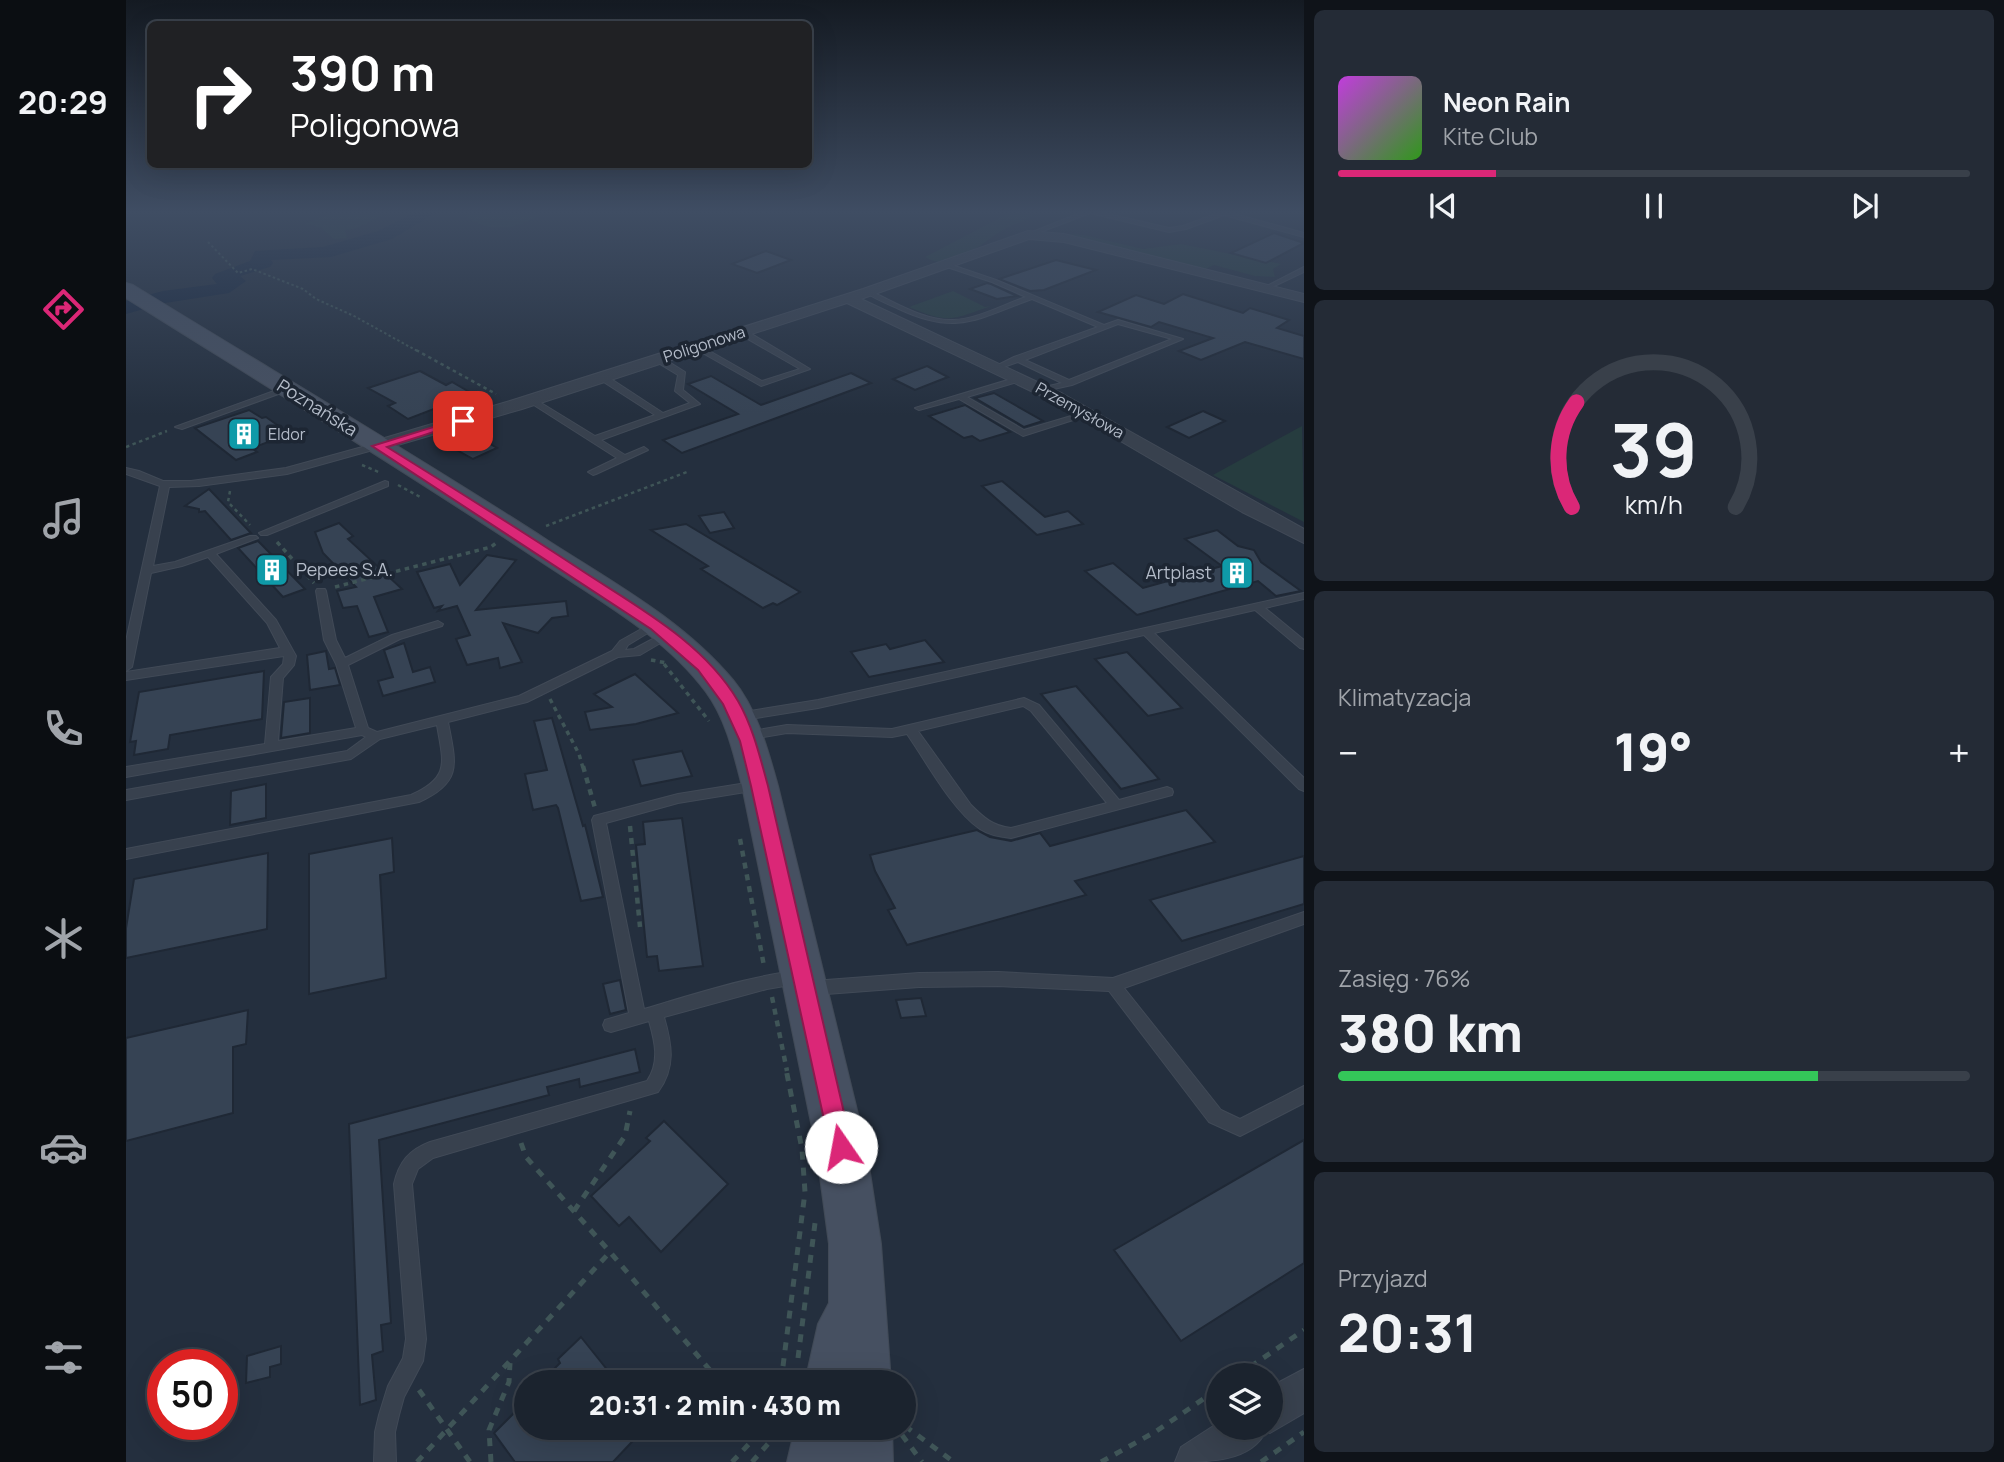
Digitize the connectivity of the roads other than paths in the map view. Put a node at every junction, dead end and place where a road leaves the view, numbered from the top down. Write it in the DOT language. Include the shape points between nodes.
graph roads {
  1 [pos="905,279"];
  2 [pos="985,279"];
  3 [pos="1231,279"];
  4 [pos="1285,279"];
  5 [pos="1266,288"];
  6 [pos="868,292"];
  7 [pos="1032,296"];
  8 [pos="141,298"];
  9 [pos="847,298"];
  10 [pos="1304,298"];
  11 [pos="1104,327"];
  12 [pos="742,332"];
  13 [pos="696,347"];
  14 [pos="658,359"];
  15 [pos="1017,359"];
  16 [pos="998,367"];
  17 [pos="601,377"];
  18 [pos="1021,378"];
  19 [pos="1069,383"];
  20 [pos="288,389"];
  21 [pos="1044,390"];
  22 [pos="960,396"];
  23 [pos="523,403"];
  24 [pos="919,408"];
  25 [pos="1088,414"];
  26 [pos="662,416"];
  27 [pos="179,426"];
  28 [pos="595,439"];
  29 [pos="377,446"];
  30 [pos="643,450"];
  31 [pos="624,458"];
  32 [pos="126,471"];
  33 [pos="593,472"];
  34 [pos="164,484"];
  35 [pos="384,484"];
  36 [pos="269,535"];
  37 [pos="1304,537"];
  38 [pos="253,538"];
  39 [pos="210,553"];
  40 [pos="146,571"];
  41 [pos="321,591"];
  42 [pos="1304,596"];
  43 [pos="1256,606"];
  44 [pos="438,624"];
  45 [pos="1146,631"];
  46 [pos="1304,646"];
  47 [pos="665,647"];
  48 [pos="287,650"];
  49 [pos="342,664"];
  50 [pos="126,667"];
  51 [pos="126,676"];
  52 [pos="442,720"];
  53 [pos="725,723"];
  54 [pos="909,729"];
  55 [pos="369,734"];
  56 [pos="271,746"];
  57 [pos="126,772"];
  58 [pos="1304,786"];
  59 [pos="745,787"];
  60 [pos="1167,792"];
  61 [pos="126,795"];
  62 [pos="1115,805"];
  63 [pos="126,854"];
  64 [pos="1304,918"];
  65 [pos="792,982"];
  66 [pos="1113,985"];
  67 [pos="647,1017"];
  68 [pos="611,1026"];
  69 [pos="1304,1094"];
  70 [pos="855,1283"];
  71 [pos="818,1370"];
  72 [pos="861,1370"];
  73 [pos="1304,1389"];
  74 [pos="1283,1403"];
  75 [pos="822,1440"];
  76 [pos="862,1440"];
  77 [pos="1229,1440"];
  78 [pos="385,1462"];
  79 [pos="817,1462"];
  80 [pos="863,1462"];
  81 [pos="1196,1462"];
  1 -- 6 [label="street, Poligonowa"];
  2 -- 7 [label="lane"];
  3 -- 5 [label="street, Poligonowa"];
  4 -- 5 [label="lane"];
  5 -- 10 [label="street, Poligonowa"];
  6 -- 7 [label="lane" via="945,322 964,320"];
  6 -- 9 [label="street, Poligonowa"];
  7 -- 11 [label="lane"];
  8 -- 20 [label="main road, Poznańska"];
  9 -- 12 [label="street, Poligonowa"];
  9 -- 16 [label="street, Przemysłowa"];
  11 -- 15 [label="lane"];
  11 -- 19 [label="lane" via="1118,322 1179,339"];
  12 -- 13 [label="street, Poligonowa"];
  12 -- 13 [label="lane" via="806,369 761,384"];
  13 -- 14 [label="street, Poligonowa"];
  14 -- 17 [label="street, Poligonowa"];
  14 -- 26 [label="lane" via="682,374 679,391 696,404"];
  15 -- 16 [label="lane"];
  15 -- 19 [label="lane"];
  16 -- 18 [label="street, Przemysłowa"];
  17 -- 23 [label="street, Poligonowa"];
  17 -- 26 [label="lane"];
  18 -- 21 [label="street, Przemysłowa"];
  18 -- 22 [label="lane"];
  19 -- 21 [label="lane"];
  20 -- 27 [label="lane"];
  20 -- 29 [label="main road, Poznańska"];
  21 -- 25 [label="street, Przemysłowa"];
  22 -- 24 [label="lane"];
  22 -- 25 [label="lane" via="1023,433"];
  23 -- 28 [label="lane"];
  23 -- 29 [label="street, Poligonowa"];
  25 -- 37 [label="street, Przemysłowa" via="1245,508"];
  26 -- 28 [label="lane"];
  28 -- 31 [label="lane"];
  29 -- 34 [label="lane" via="287,471"];
  29 -- 47 [label="main road, Poznańska"];
  30 -- 31 [label="lane"];
  31 -- 33 [label="lane"];
  32 -- 34 [label="lane"];
  34 -- 40 [label="lane"];
  35 -- 36 [label="lane"];
  38 -- 39 [label="lane"];
  39 -- 40 [label="lane"];
  39 -- 48 [label="lane" via="272,622"];
  40 -- 50 [label="lane"];
  41 -- 49 [label="lane" via="331,640"];
  42 -- 43 [label="lane"];
  43 -- 45 [label="lane"];
  43 -- 46 [label="lane"];
  44 -- 49 [label="lane" via="396,637"];
  45 -- 53 [label="lane"];
  45 -- 58 [label="lane"];
  47 -- 52 [label="lane" via="624,643 617,654 545,690"];
  47 -- 53 [label="main road, Poznańska" via="715,679"];
  48 -- 51 [label="lane"];
  48 -- 56 [label="lane" via="288,665 277,677"];
  49 -- 55 [label="lane"];
  52 -- 55 [label="lane"];
  52 -- 63 [label="lane" via="449,771 442,785 429,793"];
  53 -- 54 [label="lane" via="892,733"];
  53 -- 59 [label="main road, Poznańska"];
  54 -- 62 [label="lane" via="1018,701 1028,704"];
  54 -- 62 [label="lane" via="973,815 991,830 1011,833"];
  55 -- 56 [label="lane"];
  55 -- 61 [label="lane" via="351,755"];
  56 -- 57 [label="lane"];
  59 -- 65 [label="main road, Poznańska"];
  59 -- 67 [label="lane" via="599,820"];
  60 -- 62 [label="lane"];
  64 -- 66 [label="lane"];
  65 -- 66 [label="lane" via="998,979"];
  65 -- 67 [label="lane"];
  65 -- 70 [label="main road, Poznańska" via="841,1147 855,1244"];
  66 -- 69 [label="lane" via="1215,1116 1240,1128"];
  67 -- 68 [label="lane"];
  67 -- 78 [label="lane" via="664,1046 664,1068 652,1087 430,1150 406,1169 416,1339 413,1361 389,1415"];
  70 -- 71 [label="main road, Poznańska"];
  70 -- 72 [label="main road, Poznańska"];
  73 -- 74 [label="street"];
  75 -- 79 [label="main road"];
  76 -- 80 [label="main road"];
  77 -- 81 [label="street"];
}
